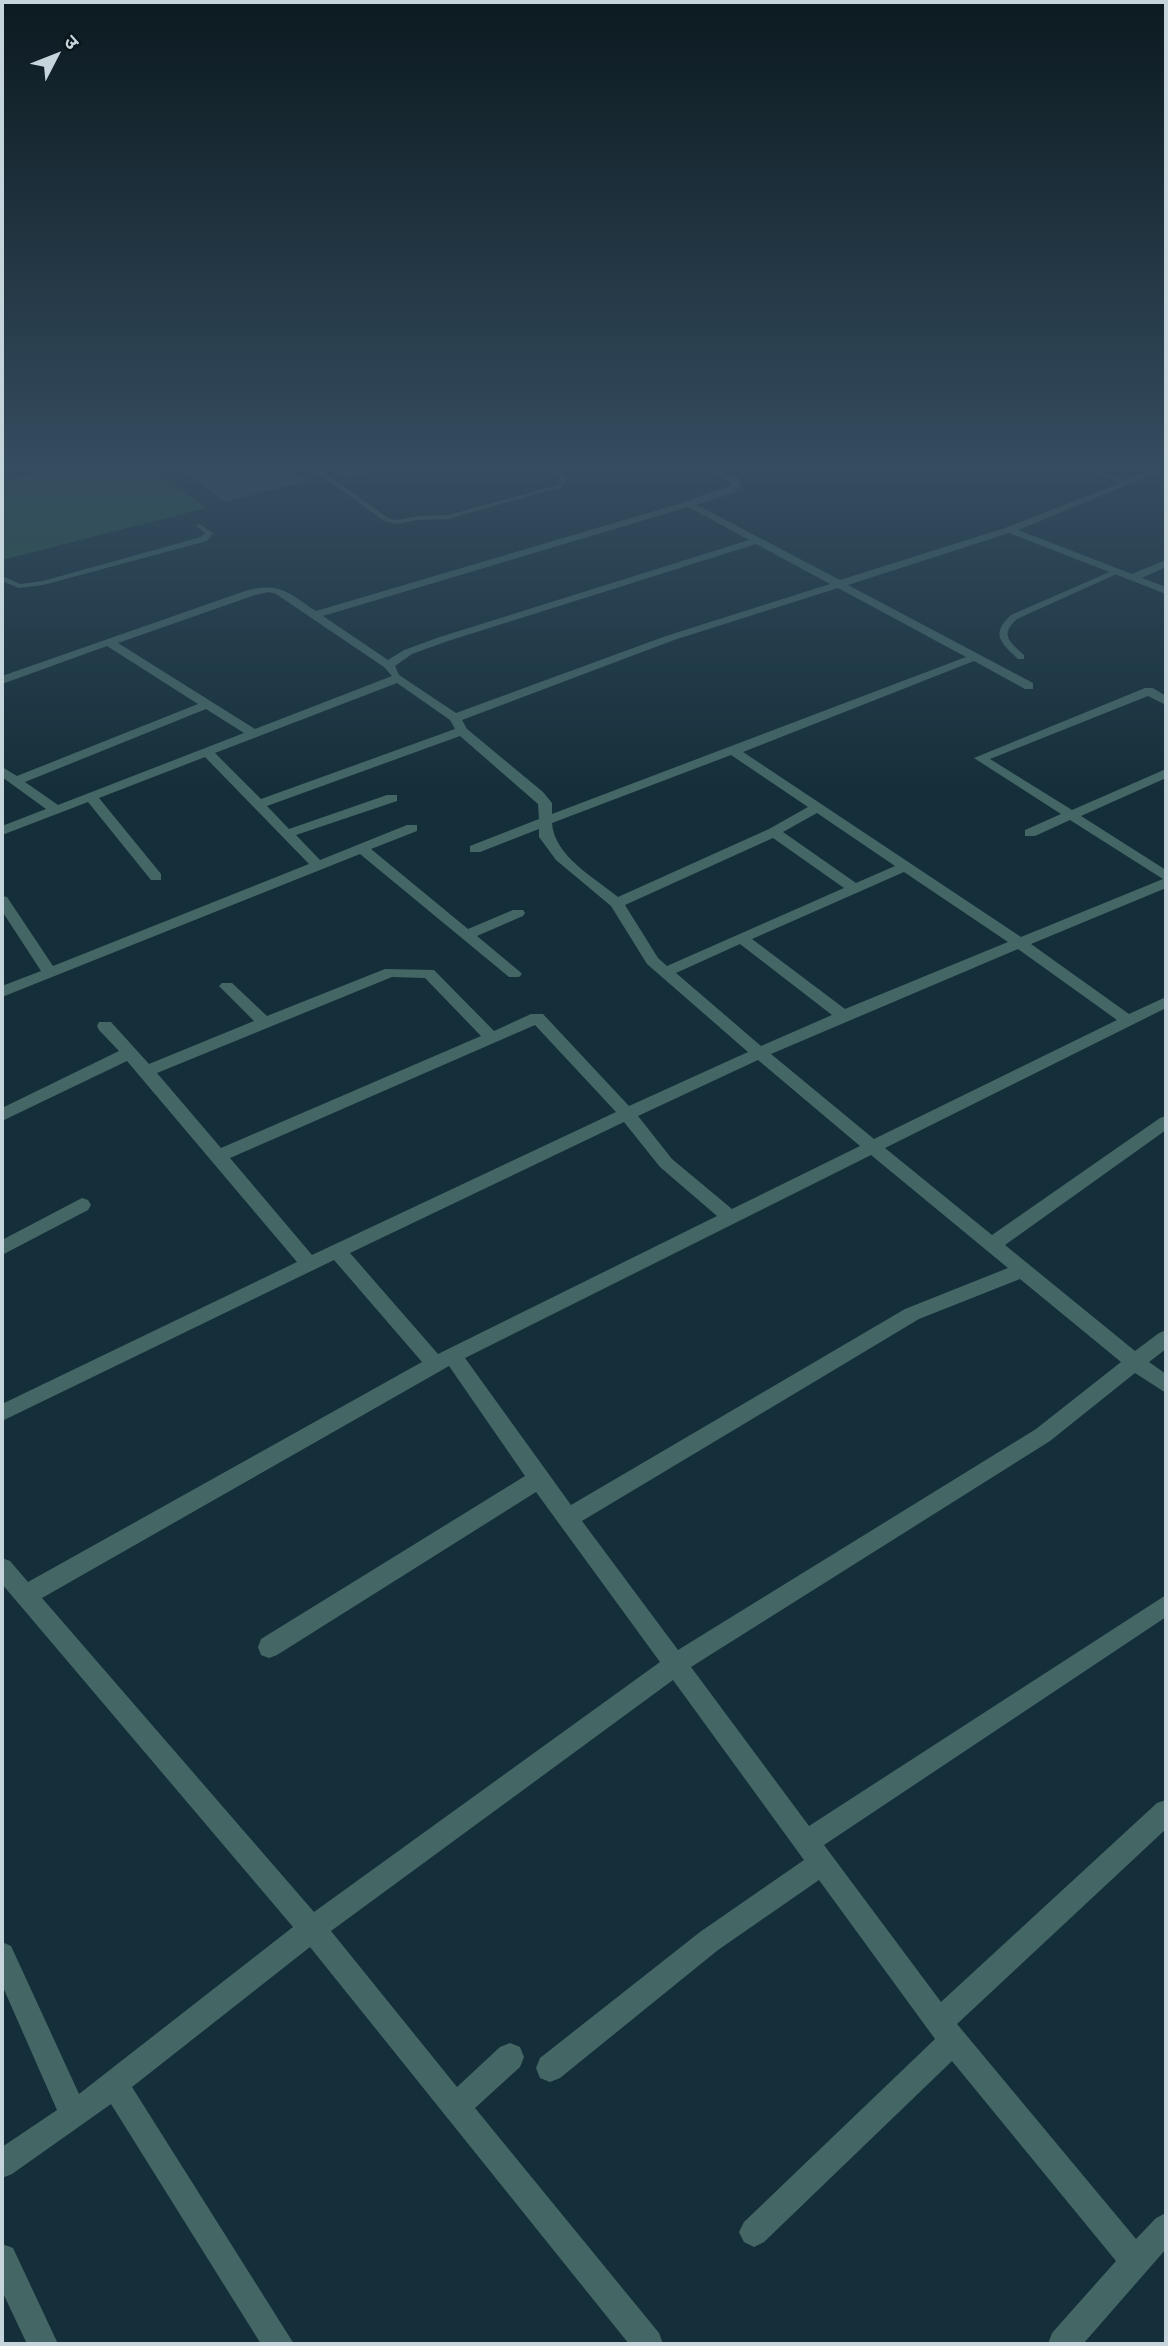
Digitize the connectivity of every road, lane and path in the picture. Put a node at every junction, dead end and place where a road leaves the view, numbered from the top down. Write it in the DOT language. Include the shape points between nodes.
graph roads {
  1 [pos="74,574"];
  2 [pos="451,574"];
  3 [pos="649,574"];
  4 [pos="822,574"];
  5 [pos="866,574"];
  6 [pos="1110,574"];
  7 [pos="1123,574"];
  8 [pos="1141,574"];
  9 [pos="2,578"];
  10 [pos="1133,578"];
  11 [pos="839,583"];
  12 [pos="1166,591"];
  13 [pos="314,615"];
  14 [pos="110,643"];
  15 [pos="975,657"];
  16 [pos="1021,657"];
  17 [pos="388,665"];
  18 [pos="398,678"];
  19 [pos="2,680"];
  20 [pos="1029,687"];
  21 [pos="1166,701"];
  22 [pos="206,705"];
  23 [pos="458,725"];
  24 [pos="254,734"];
  25 [pos="733,751"];
  26 [pos="207,752"];
  27 [pos="2,771"];
  28 [pos="1166,773"];
  29 [pos="16,781"];
  30 [pos="91,797"];
  31 [pos="392,798"];
  32 [pos="258,805"];
  33 [pos="816,808"];
  34 [pos="56,810"];
  35 [pos="1071,815"];
  36 [pos="544,821"];
  37 [pos="412,828"];
  38 [pos="2,831"];
  39 [pos="774,832"];
  40 [pos="1030,833"];
  41 [pos="287,834"];
  42 [pos="362,849"];
  43 [pos="475,849"];
  44 [pos="319,867"];
  45 [pos="903,867"];
  46 [pos="1166,876"];
  47 [pos="156,877"];
  48 [pos="1166,883"];
  49 [pos="854,888"];
  50 [pos="2,900"];
  51 [pos="617,903"];
  52 [pos="518,913"];
  53 [pos="467,936"];
  54 [pos="741,938"];
  55 [pos="1018,942"];
  56 [pos="665,972"];
  57 [pos="50,973"];
  58 [pos="514,974"];
  59 [pos="226,986"];
  60 [pos="2,992"];
  61 [pos="1166,1002"];
  62 [pos="844,1016"];
  63 [pos="1129,1021"];
  64 [pos="265,1023"];
  65 [pos="105,1026"];
  66 [pos="492,1038"];
  67 [pos="760,1052"];
  68 [pos="130,1053"];
  69 [pos="146,1071"];
  70 [pos="627,1114"];
  71 [pos="2,1115"];
  72 [pos="1166,1122"];
  73 [pos="873,1147"];
  74 [pos="219,1156"];
  75 [pos="82,1205"];
  76 [pos="729,1216"];
  77 [pos="992,1245"];
  78 [pos="2,1248"];
  79 [pos="337,1251"];
  80 [pos="310,1265"];
  81 [pos="1023,1270"];
  82 [pos="1166,1338"];
  83 [pos="443,1359"];
  84 [pos="1134,1362"];
  85 [pos="1166,1385"];
  86 [pos="2,1413"];
  87 [pos="539,1479"];
  88 [pos="568,1518"];
  89 [pos="2,1567"];
  90 [pos="26,1595"];
  91 [pos="1166,1605"];
  92 [pos="269,1647"];
  93 [pos="676,1664"];
  94 [pos="1166,1812"];
  95 [pos="814,1852"];
  96 [pos="312,1928"];
  97 [pos="2,1955"];
  98 [pos="946,2031"];
  99 [pos="510,2057"];
  100 [pos="550,2068"];
  101 [pos="114,2084"];
  102 [pos="456,2107"];
  103 [pos="74,2115"];
  104 [pos="2,2164"];
  105 [pos="1166,2228"];
  106 [pos="754,2232"];
  107 [pos="2,2259"];
  108 [pos="1135,2261"];
  109 [pos="43,2344"];
  110 [pos="279,2344"];
  111 [pos="648,2344"];
  112 [pos="1063,2344"];
  1 -- 9 [label="lane" via="19,586"];
  2 -- 13 [label="street"];
  3 -- 17 [label="street" via="444,639"];
  4 -- 11 [label="street"];
  5 -- 11 [label="street"];
  6 -- 16 [label="lane" via="1004,625 1005,641"];
  7 -- 10 [label="street"];
  8 -- 10 [label="street"];
  10 -- 12 [label="street"];
  11 -- 15 [label="street"];
  11 -- 23 [label="street" via="670,638"];
  13 -- 14 [label="street" via="279,591 262,589"];
  13 -- 17 [label="street"];
  14 -- 19 [label="street" via="57,657"];
  14 -- 22 [label="street"];
  15 -- 20 [label="street"];
  15 -- 25 [label="street"];
  17 -- 18 [label="street"];
  18 -- 23 [label="street"];
  18 -- 24 [label="street"];
  21 -- 35 [label="street" via="1149,691 979,758"];
  22 -- 24 [label="street"];
  22 -- 29 [label="street"];
  23 -- 32 [label="street"];
  23 -- 36 [label="street" via="538,795 545,803"];
  24 -- 26 [label="street"];
  25 -- 33 [label="street"];
  25 -- 36 [label="street"];
  26 -- 30 [label="street"];
  26 -- 32 [label="street"];
  27 -- 29 [label="street"];
  28 -- 35 [label="street"];
  29 -- 34 [label="street"];
  30 -- 34 [label="street"];
  30 -- 47 [label="street"];
  31 -- 41 [label="street"];
  32 -- 41 [label="street"];
  33 -- 39 [label="street"];
  33 -- 45 [label="street"];
  34 -- 38 [label="street"];
  35 -- 40 [label="street"];
  35 -- 46 [label="street"];
  36 -- 43 [label="street"];
  36 -- 51 [label="street" via="546,836 561,857"];
  37 -- 42 [label="street"];
  39 -- 49 [label="street"];
  39 -- 51 [label="street"];
  41 -- 44 [label="street"];
  42 -- 44 [label="street"];
  42 -- 53 [label="street"];
  44 -- 57 [label="street"];
  45 -- 49 [label="street"];
  45 -- 55 [label="street"];
  48 -- 55 [label="street"];
  49 -- 54 [label="street"];
  50 -- 57 [label="street"];
  51 -- 56 [label="street" via="652,961"];
  52 -- 53 [label="street"];
  53 -- 58 [label="street"];
  54 -- 56 [label="street"];
  54 -- 62 [label="street"];
  55 -- 62 [label="street"];
  55 -- 63 [label="street"];
  56 -- 67 [label="street"];
  57 -- 60 [label="street"];
  59 -- 64 [label="street"];
  61 -- 63 [label="street"];
  62 -- 67 [label="street"];
  63 -- 73 [label="street"];
  64 -- 66 [label="street" via="390,972 429,974"];
  64 -- 69 [label="street"];
  65 -- 68 [label="street"];
  66 -- 70 [label="street" via="537,1018"];
  66 -- 74 [label="street"];
  67 -- 70 [label="street"];
  67 -- 73 [label="street"];
  68 -- 69 [label="street"];
  68 -- 71 [label="street"];
  69 -- 74 [label="street"];
  70 -- 76 [label="street" via="666,1163"];
  70 -- 79 [label="street"];
  72 -- 77 [label="street"];
  73 -- 76 [label="street"];
  73 -- 77 [label="street"];
  74 -- 80 [label="street"];
  75 -- 78 [label="street"];
  76 -- 83 [label="street"];
  77 -- 81 [label="street"];
  79 -- 80 [label="street"];
  79 -- 83 [label="street"];
  80 -- 86 [label="street"];
  81 -- 84 [label="street"];
  81 -- 88 [label="street" via="912,1314"];
  82 -- 84 [label="street"];
  83 -- 87 [label="street"];
  83 -- 90 [label="street"];
  84 -- 85 [label="street"];
  84 -- 93 [label="street" via="1043,1435"];
  87 -- 88 [label="street"];
  87 -- 92 [label="street"];
  88 -- 93 [label="street"];
  89 -- 90 [label="street"];
  90 -- 96 [label="street"];
  91 -- 95 [label="street"];
  93 -- 95 [label="street"];
  93 -- 96 [label="street"];
  94 -- 98 [label="street"];
  95 -- 98 [label="street"];
  95 -- 100 [label="street"];
  96 -- 101 [label="street"];
  96 -- 102 [label="street"];
  97 -- 103 [label="street"];
  98 -- 106 [label="street"];
  98 -- 108 [label="street"];
  99 -- 102 [label="street"];
  101 -- 103 [label="street"];
  101 -- 110 [label="street"];
  102 -- 111 [label="street"];
  103 -- 104 [label="street"];
  105 -- 108 [label="street"];
  107 -- 109 [label="street"];
  108 -- 112 [label="street"];
}
